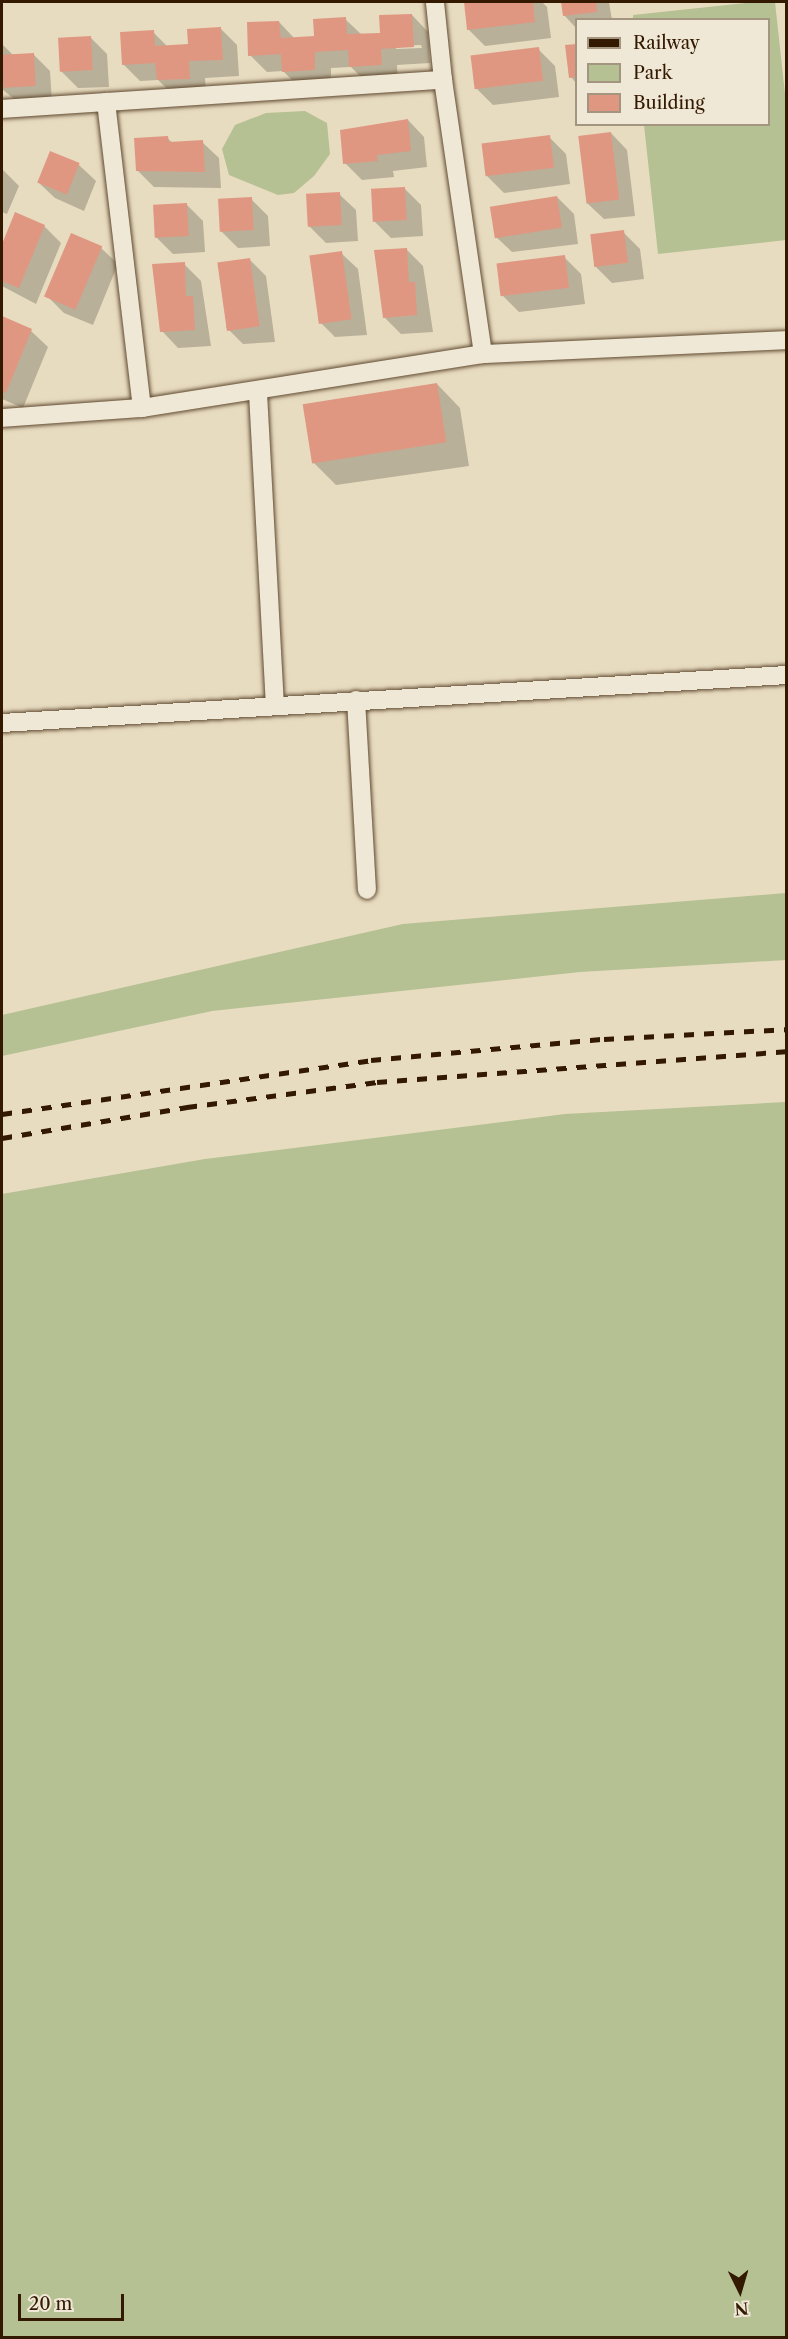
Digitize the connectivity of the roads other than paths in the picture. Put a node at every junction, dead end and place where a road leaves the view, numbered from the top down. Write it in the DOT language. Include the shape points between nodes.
graph roads {
  1 [pos="435,2"];
  2 [pos="443,80"];
  3 [pos="106,102"];
  4 [pos="2,109"];
  5 [pos="786,340"];
  6 [pos="483,354"];
  7 [pos="258,393"];
  8 [pos="142,408"];
  9 [pos="2,418"];
  10 [pos="786,675"];
  11 [pos="356,700"];
  12 [pos="275,705"];
  13 [pos="2,723"];
  14 [pos="367,890"];
  1 -- 2 [label="lane"];
  2 -- 3 [label="lane"];
  2 -- 6 [label="lane"];
  3 -- 4 [label="lane"];
  3 -- 8 [label="lane"];
  5 -- 6 [label="lane"];
  6 -- 7 [label="lane"];
  7 -- 8 [label="lane"];
  7 -- 12 [label="lane"];
  8 -- 9 [label="lane"];
  10 -- 11 [label="lane"];
  11 -- 12 [label="lane"];
  11 -- 14 [label="lane"];
  12 -- 13 [label="lane"];
}
